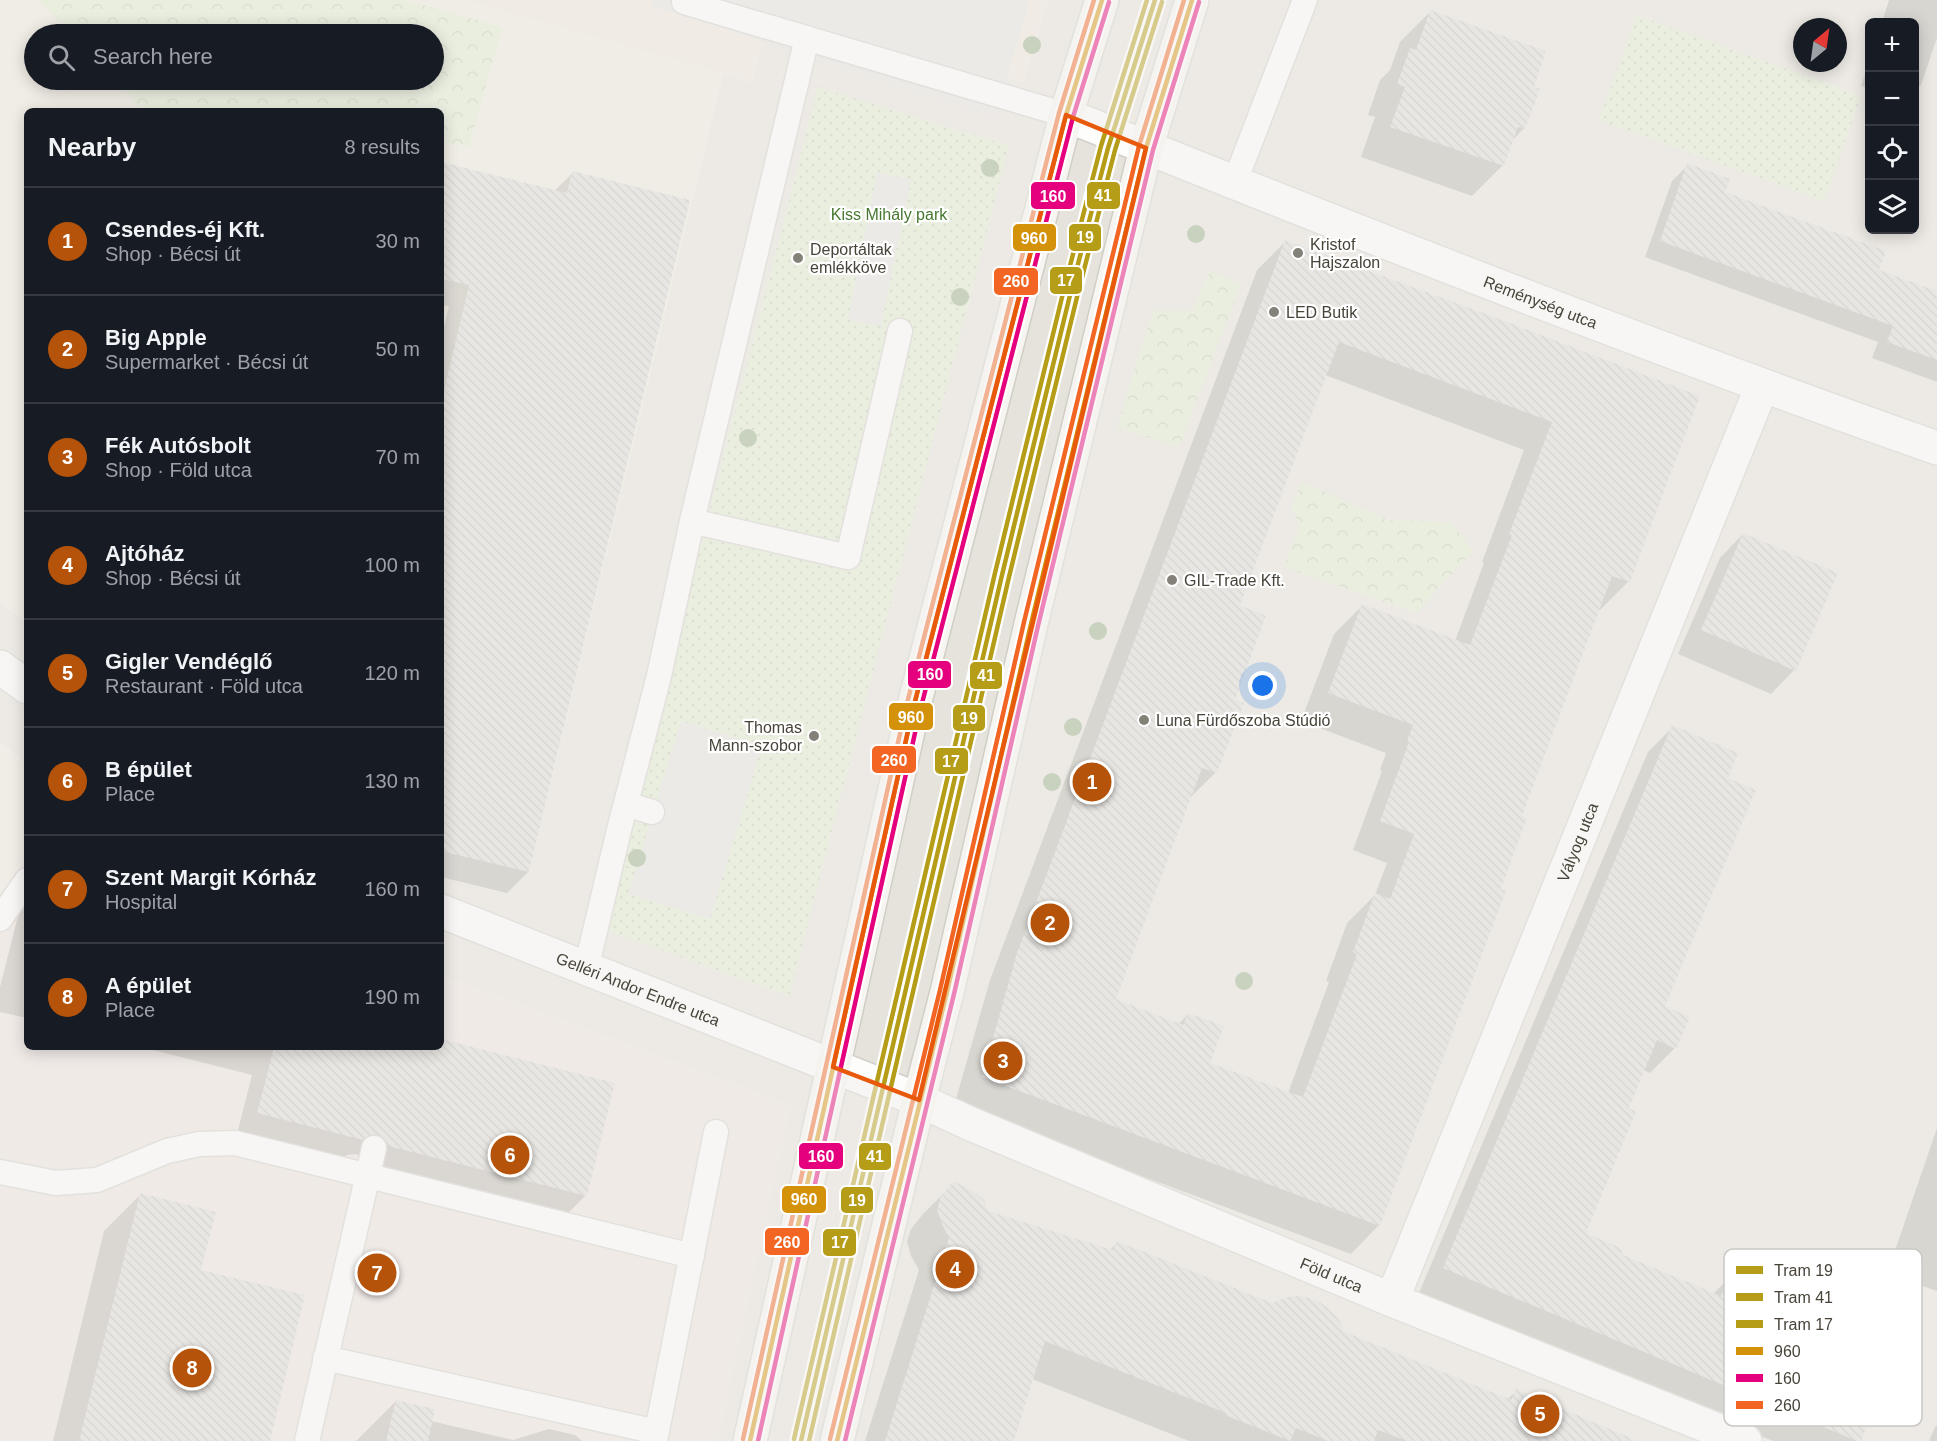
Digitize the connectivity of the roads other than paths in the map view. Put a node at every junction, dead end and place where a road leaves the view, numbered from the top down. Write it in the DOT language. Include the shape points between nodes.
graph roads {
  1 [pos="684,0"];
  2 [pos="1101,0"];
  3 [pos="1192,0"];
  4 [pos="1305,0"];
  5 [pos="807,38"];
  6 [pos="1066,115"];
  7 [pos="1146,148"];
  8 [pos="1234,184"];
  9 [pos="900,331"];
  10 [pos="1762,386"];
  11 [pos="1937,448"];
  12 [pos="693,521"];
  13 [pos="0,667"];
  14 [pos="24,685"];
  15 [pos="626,804"];
  16 [pos="652,812"];
  17 [pos="24,884"];
  18 [pos="444,912"];
  19 [pos="0,919"];
  20 [pos="586,969"];
  21 [pos="833,1067"];
  22 [pos="919,1100"];
  23 [pos="716,1132"];
  24 [pos="374,1148"];
  25 [pos="0,1172"];
  26 [pos="367,1177"];
  27 [pos="692,1256"];
  28 [pos="1392,1300"];
  29 [pos="325,1358"];
  30 [pos="656,1437"];
  31 [pos="307,1441"];
  32 [pos="750,1441"];
  33 [pos="837,1441"];
  34 [pos="1745,1441"];
  1 -- 5 [label="lane"];
  2 -- 6 [label="main road"];
  3 -- 7 [label="main road"];
  4 -- 8 [label="lane"];
  5 -- 6 [label="lane"];
  5 -- 12 [label="lane"];
  6 -- 7 [label="street, Reménység utca"];
  6 -- 21 [label="main road" via="912,713"];
  7 -- 8 [label="street, Reménység utca"];
  7 -- 22 [label="main road"];
  8 -- 10 [label="street, Reménység utca"];
  9 -- 12 [label="lane" via="848,557"];
  10 -- 11 [label="street, Reménység utca"];
  10 -- 28 [label="street, Vályog utca"];
  12 -- 15 [label="lane"];
  13 -- 14 [label="street"];
  15 -- 16 [label="lane"];
  15 -- 20 [label="lane"];
  17 -- 19 [label="lane"];
  18 -- 20 [label="street, Gelléri Andor Endre utca"];
  20 -- 21 [label="street, Gelléri Andor Endre utca"];
  21 -- 22 [label="street, Gelléri Andor Endre utca"];
  21 -- 32 [label="main road"];
  22 -- 28 [label="street, Föld utca"];
  22 -- 33 [label="main road"];
  23 -- 27 [label="lane"];
  24 -- 26 [label="lane"];
  25 -- 26 [label="lane" via="56,1183 98,1180 167,1150 235,1143"];
  26 -- 27 [label="lane"];
  26 -- 29 [label="lane"];
  27 -- 30 [label="lane"];
  28 -- 34 [label="street, Föld utca"];
  29 -- 30 [label="lane"];
  29 -- 31 [label="lane"];
}
